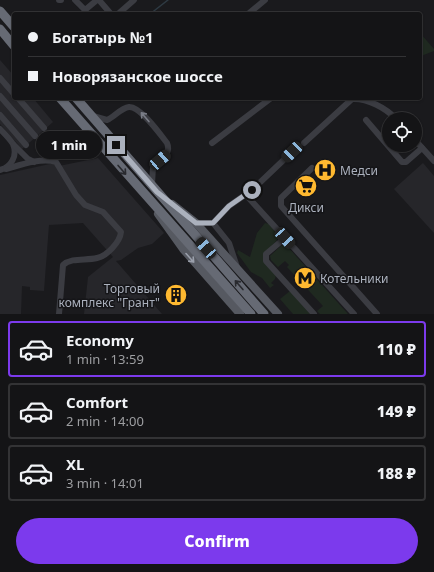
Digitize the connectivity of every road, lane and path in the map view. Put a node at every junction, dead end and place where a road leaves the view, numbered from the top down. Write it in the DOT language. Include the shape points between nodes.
graph roads {
  1 [pos="75,0"];
  2 [pos="98,0"];
  3 [pos="134,0"];
  4 [pos="265,0"];
  5 [pos="0,11"];
  6 [pos="109,12"];
  7 [pos="120,12"];
  8 [pos="250,12"];
  9 [pos="12,25"];
  10 [pos="0,30"];
  11 [pos="12,44"];
  12 [pos="0,78"];
  13 [pos="12,92"];
  14 [pos="0,96"];
  15 [pos="20,100"];
  16 [pos="62,100"];
  17 [pos="78,100"];
  18 [pos="268,100"];
  19 [pos="351,100"];
  20 [pos="363,100"];
  21 [pos="388,112"];
  22 [pos="89,113"];
  23 [pos="0,115"];
  24 [pos="366,120"];
  25 [pos="44,128"];
  26 [pos="0,129"];
  27 [pos="35,136"];
  28 [pos="382,142"];
  29 [pos="212,143"];
  30 [pos="304,143"];
  31 [pos="13,144"];
  32 [pos="26,145"];
  33 [pos="422,148"];
  34 [pos="292,152"];
  35 [pos="392,152"];
  36 [pos="417,152"];
  37 [pos="32,160"];
  38 [pos="434,161"];
  39 [pos="312,168"];
  40 [pos="3,169"];
  41 [pos="155,190"];
  42 [pos="246,195"];
  43 [pos="151,203"];
  44 [pos="196,223"];
  45 [pos="213,223"];
  46 [pos="285,238"];
  47 [pos="237,267"];
  48 [pos="59,314"];
  49 [pos="240,314"];
  50 [pos="251,314"];
  51 [pos="264,314"];
  52 [pos="278,314"];
  53 [pos="314,314"];
  54 [pos="354,314"];
  55 [pos="376,314"];
  1 -- 2 [label="street" via="86,10"];
  2 -- 6 [label="street"];
  3 -- 7 [label="street"];
  4 -- 8 [label="street"];
  5 -- 9 [label="highway"];
  10 -- 11 [label="highway"];
  12 -- 13 [label="street"];
  14 -- 27 [label="street"];
  15 -- 25 [label="street"];
  16 -- 43 [label="highway, one-way"];
  17 -- 22 [label="highway"];
  18 -- 29 [label="street"];
  19 -- 30 [label="street"];
  20 -- 21 [label="street"];
  22 -- 41 [label="highway"];
  41 -- 22 [label="street, one-way" via="151,183 152,167 167,155 169,147 162,137 134,107 124,108 107,120 96,118"];
  23 -- 32 [label="street"];
  24 -- 28 [label="street" via="371,131"];
  26 -- 31 [label="street"];
  31 -- 37 [label="street"];
  31 -- 40 [label="street" via="14,157"];
  33 -- 38 [label="street"];
  34 -- 42 [label="street"];
  35 -- 36 [label="street" via="402,162 406,162"];
  37 -- 40 [label="street"];
  37 -- 48 [label="street" via="56,162 85,205 103,212 121,232 121,238 98,258 75,260 63,265"];
  39 -- 55 [label="street" via="281,198 281,206"];
  41 -- 44 [label="main road"];
  51 -- 41 [label="highway, one-way"];
  42 -- 45 [label="street" via="229,206"];
  42 -- 46 [label="street"];
  43 -- 49 [label="main road, one-way" via="183,250"];
  43 -- 50 [label="highway"];
  44 -- 45 [label="street"];
  44 -- 47 [label="main road"];
  45 -- 47 [label="street" via="229,243"];
  46 -- 53 [label="street" via="266,254 266,261"];
  46 -- 54 [label="street"];
  47 -- 52 [label="main road"];
}
